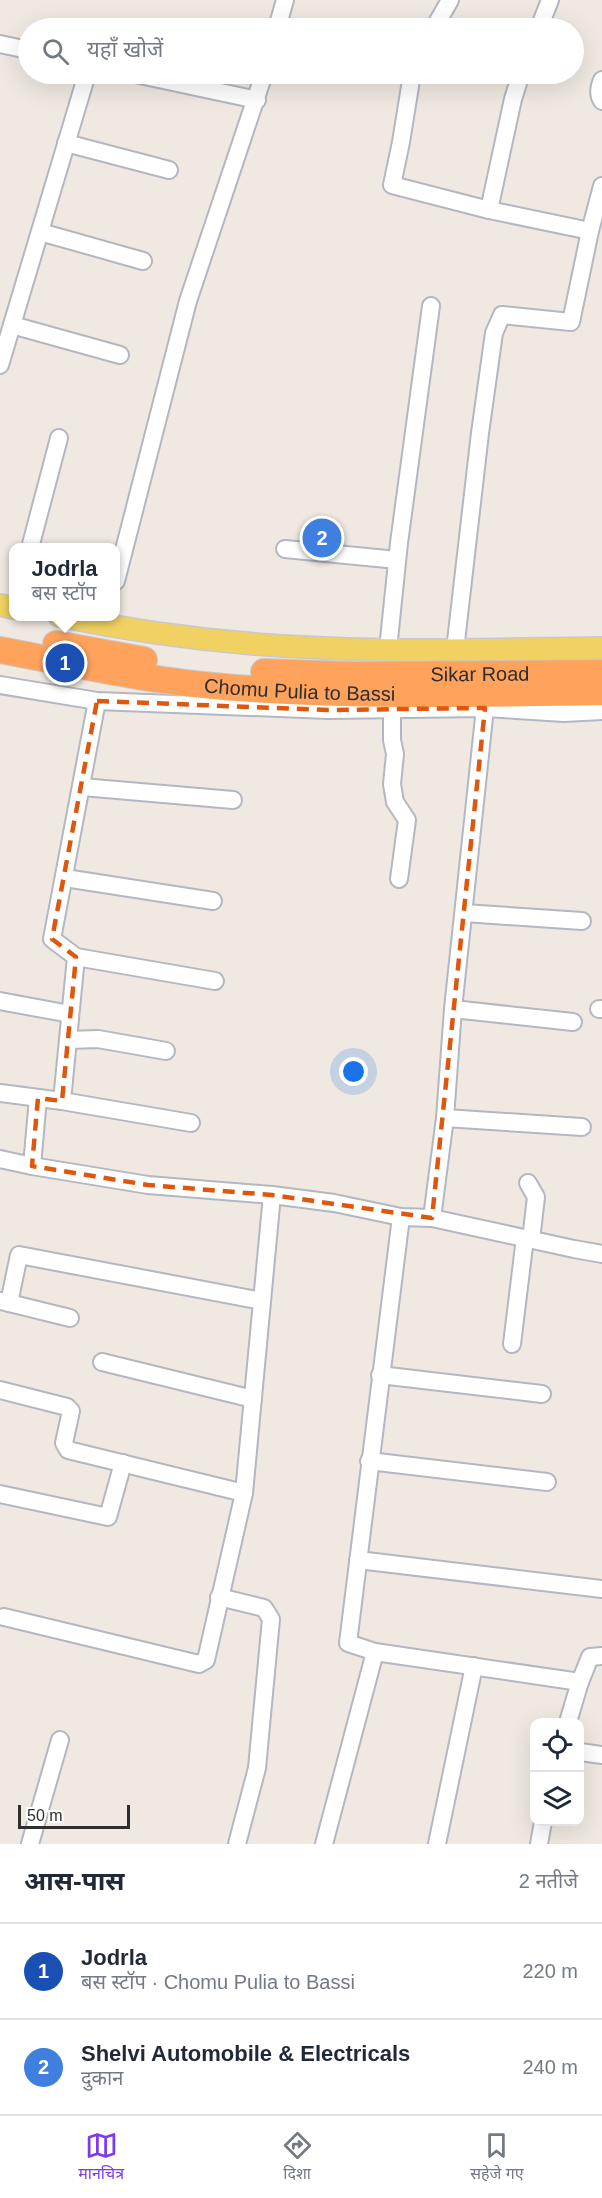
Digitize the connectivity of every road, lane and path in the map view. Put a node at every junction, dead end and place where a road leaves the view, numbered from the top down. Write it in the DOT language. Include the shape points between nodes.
graph roads {
  1 [pos="285,0"];
  2 [pos="450,0"];
  3 [pos="550,0"];
  4 [pos="280,18"];
  5 [pos="440,18"];
  6 [pos="543,18"];
  7 [pos="0,44"];
  8 [pos="18,48"];
  9 [pos="602,80"];
  10 [pos="84,84"];
  11 [pos="182,84"];
  12 [pos="261,84"];
  13 [pos="410,84"];
  14 [pos="518,84"];
  15 [pos="256,100"];
  16 [pos="602,101"];
  17 [pos="66,143"];
  18 [pos="169,170"];
  19 [pos="602,186"];
  20 [pos="489,210"];
  21 [pos="590,231"];
  22 [pos="40,232"];
  23 [pos="143,261"];
  24 [pos="431,306"];
  25 [pos="12,325"];
  26 [pos="120,355"];
  27 [pos="0,365"];
  28 [pos="59,438"];
  29 [pos="31,543"];
  30 [pos="285,549"];
  31 [pos="398,560"];
  32 [pos="120,564"];
  33 [pos="106,621"];
  34 [pos="0,633"];
  35 [pos="602,648"];
  36 [pos="388,649"];
  37 [pos="0,650"];
  38 [pos="455,650"];
  39 [pos="602,673"];
  40 [pos="0,685"];
  41 [pos="602,692"];
  42 [pos="97,701"];
  43 [pos="485,708"];
  44 [pos="392,709"];
  45 [pos="602,711"];
  46 [pos="82,787"];
  47 [pos="233,800"];
  48 [pos="65,878"];
  49 [pos="399,879"];
  50 [pos="213,901"];
  51 [pos="464,913"];
  52 [pos="582,921"];
  53 [pos="76,957"];
  54 [pos="215,981"];
  55 [pos="0,1001"];
  56 [pos="453,1009"];
  57 [pos="70,1014"];
  58 [pos="573,1022"];
  59 [pos="68,1040"];
  60 [pos="166,1051"];
  61 [pos="0,1093"];
  62 [pos="38,1098"];
  63 [pos="62,1101"];
  64 [pos="445,1118"];
  65 [pos="191,1123"];
  66 [pos="582,1127"];
  67 [pos="0,1160"];
  68 [pos="32,1166"];
  69 [pos="528,1183"];
  70 [pos="272,1195"];
  71 [pos="401,1216"];
  72 [pos="432,1218"];
  73 [pos="528,1239"];
  74 [pos="602,1254"];
  75 [pos="262,1300"];
  76 [pos="5,1302"];
  77 [pos="70,1318"];
  78 [pos="512,1344"];
  79 [pos="102,1362"];
  80 [pos="380,1375"];
  81 [pos="0,1390"];
  82 [pos="542,1395"];
  83 [pos="252,1399"];
  84 [pos="369,1461"];
  85 [pos="123,1463"];
  86 [pos="546,1482"];
  87 [pos="243,1493"];
  88 [pos="0,1494"];
  89 [pos="358,1560"];
  90 [pos="602,1588"];
  91 [pos="219,1597"];
  92 [pos="4,1617"];
  93 [pos="375,1652"];
  94 [pos="602,1656"];
  95 [pos="474,1666"];
  96 [pos="580,1682"];
  97 [pos="569,1718"];
  98 [pos="60,1740"];
  99 [pos="584,1753"];
  100 [pos="602,1755"];
  101 [pos="542,1826"];
  102 [pos="30,1844"];
  103 [pos="237,1844"];
  104 [pos="324,1844"];
  105 [pos="437,1844"];
  106 [pos="539,1844"];
  1 -- 4 [label="street"];
  2 -- 5 [label="street"];
  3 -- 6 [label="street"];
  7 -- 8 [label="street"];
  9 -- 16 [label="street"];
  10 -- 17 [label="street"];
  11 -- 15 [label="street"];
  12 -- 15 [label="street"];
  13 -- 20 [label="street" via="392,185"];
  14 -- 20 [label="street"];
  15 -- 32 [label="street" via="188,301"];
  17 -- 18 [label="street"];
  17 -- 22 [label="street"];
  19 -- 21 [label="street"];
  20 -- 21 [label="street"];
  21 -- 38 [label="street" via="571,322 502,315 494,333"];
  22 -- 23 [label="street"];
  22 -- 25 [label="street"];
  24 -- 31 [label="street"];
  25 -- 26 [label="street"];
  25 -- 27 [label="street"];
  28 -- 29 [label="street"];
  30 -- 31 [label="street"];
  31 -- 36 [label="street"];
  33 -- 36 [label="main road" via="250,644"];
  34 -- 39 [label="highway, Sikar Road" via="135,659 229,670 352,675"];
  35 -- 38 [label="main road"];
  36 -- 38 [label="main road"];
  37 -- 41 [label="highway, Chomu Pulia to Bassi" via="100,671 223,687 403,695"];
  40 -- 42 [label="street"];
  42 -- 44 [label="street"];
  42 -- 46 [label="street"];
  43 -- 44 [label="street"];
  43 -- 45 [label="street"];
  43 -- 51 [label="street"];
  44 -- 49 [label="street" via="392,784 395,802 407,820"];
  46 -- 47 [label="street"];
  46 -- 48 [label="street"];
  48 -- 50 [label="street"];
  48 -- 53 [label="street" via="52,939"];
  51 -- 52 [label="street"];
  51 -- 56 [label="street"];
  53 -- 54 [label="street"];
  53 -- 57 [label="street"];
  55 -- 57 [label="street"];
  56 -- 58 [label="street"];
  56 -- 64 [label="street"];
  57 -- 59 [label="street"];
  59 -- 60 [label="street" via="98,1039"];
  59 -- 63 [label="street"];
  61 -- 62 [label="street"];
  62 -- 63 [label="street"];
  62 -- 68 [label="street"];
  63 -- 65 [label="street"];
  64 -- 66 [label="street"];
  64 -- 72 [label="street"];
  67 -- 68 [label="street"];
  68 -- 70 [label="street" via="148,1185"];
  69 -- 73 [label="street" via="536,1197"];
  70 -- 71 [label="street"];
  70 -- 75 [label="street"];
  71 -- 72 [label="street"];
  71 -- 80 [label="street"];
  72 -- 73 [label="street"];
  73 -- 74 [label="street"];
  73 -- 78 [label="street"];
  75 -- 76 [label="street" via="19,1255"];
  75 -- 83 [label="street"];
  76 -- 77 [label="street"];
  79 -- 83 [label="street"];
  80 -- 82 [label="street"];
  80 -- 84 [label="street"];
  81 -- 85 [label="street" via="67,1407 71,1411 64,1443 68,1450"];
  83 -- 87 [label="street"];
  84 -- 86 [label="street"];
  84 -- 89 [label="street"];
  85 -- 87 [label="street"];
  85 -- 88 [label="street" via="108,1517"];
  87 -- 91 [label="street"];
  89 -- 90 [label="street"];
  89 -- 93 [label="street" via="348,1643"];
  91 -- 92 [label="street" via="206,1660 199,1665"];
  91 -- 103 [label="street" via="264,1608 272,1618 257,1768"];
  93 -- 95 [label="street"];
  93 -- 104 [label="street"];
  94 -- 96 [label="street" via="590,1657"];
  95 -- 96 [label="street"];
  95 -- 105 [label="street"];
  96 -- 97 [label="street"];
  98 -- 102 [label="street"];
  99 -- 100 [label="street"];
  101 -- 106 [label="street"];
}
